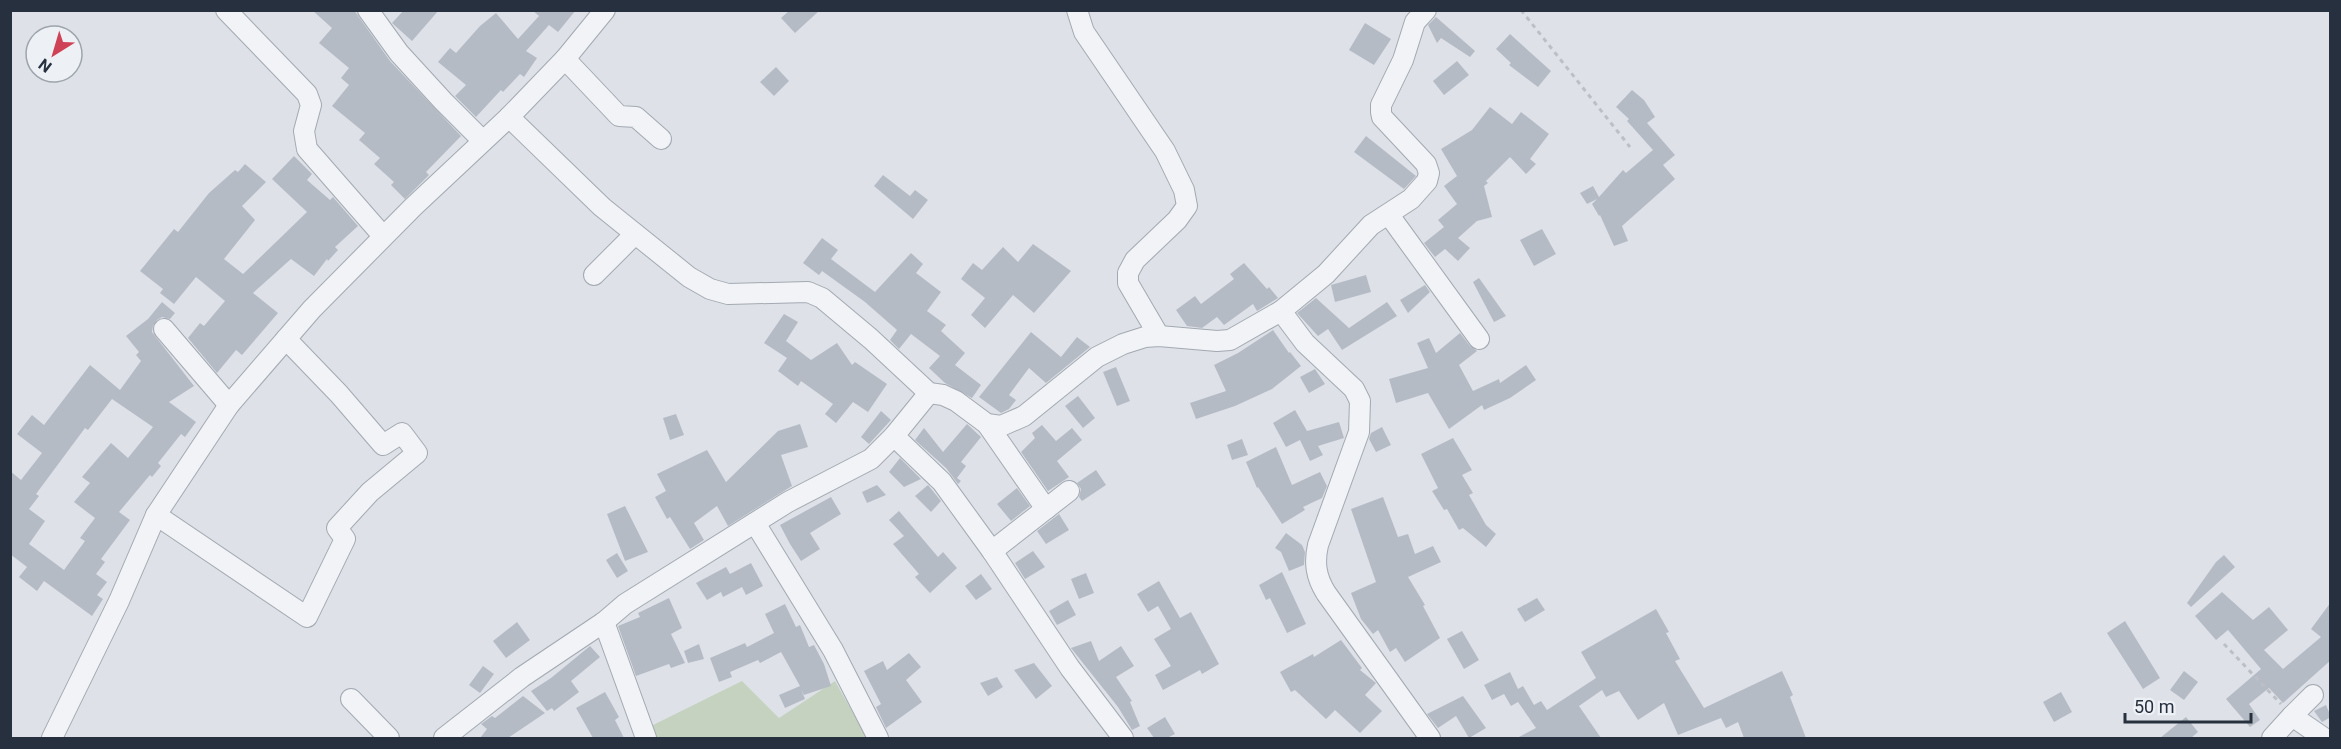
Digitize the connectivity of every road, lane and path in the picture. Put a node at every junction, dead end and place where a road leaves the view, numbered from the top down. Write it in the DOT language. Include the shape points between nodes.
graph roads {
  1 [pos="226,10"];
  2 [pos="368,10"];
  3 [pos="605,10"];
  4 [pos="1077,10"];
  5 [pos="1426,10"];
  6 [pos="1521,10"];
  7 [pos="565,59"];
  8 [pos="509,117"];
  9 [pos="661,139"];
  10 [pos="483,141"];
  11 [pos="1630,147"];
  12 [pos="1389,215"];
  13 [pos="635,234"];
  14 [pos="383,236"];
  15 [pos="594,275"];
  16 [pos="1281,311"];
  17 [pos="164,329"];
  18 [pos="1159,336"];
  19 [pos="286,339"];
  20 [pos="1479,339"];
  21 [pos="929,393"];
  22 [pos="229,405"];
  23 [pos="987,424"];
  24 [pos="894,436"];
  25 [pos="1069,491"];
  26 [pos="1046,509"];
  27 [pos="156,515"];
  28 [pos="755,523"];
  29 [pos="992,551"];
  30 [pos="604,622"];
  31 [pos="2224,645"];
  32 [pos="2313,695"];
  33 [pos="351,699"];
  34 [pos="2292,716"];
  35 [pos="52,738"];
  36 [pos="389,738"];
  37 [pos="444,738"];
  38 [pos="646,738"];
  39 [pos="878,738"];
  40 [pos="1123,738"];
  41 [pos="1430,738"];
  42 [pos="2272,738"];
  43 [pos="2324,738"];
  1 -- 14 [label="street" via="307,94 311,105 304,131 307,149"];
  2 -- 10 [label="street" via="399,53"];
  3 -- 7 [label="street"];
  4 -- 18 [label="street" via="1084,32 1165,151 1184,190 1187,206 1135,260 1128,273 1128,284"];
  5 -- 12 [label="street" via="1415,22 1381,112 1426,164 1429,173 1411,199"];
  6 -- 11 [label="path"];
  7 -- 8 [label="street"];
  7 -- 9 [label="street" via="619,116 636,117"];
  8 -- 10 [label="street"];
  8 -- 13 [label="street"];
  10 -- 14 [label="street"];
  12 -- 16 [label="street" via="1371,225 1326,274"];
  12 -- 20 [label="street"];
  13 -- 15 [label="street"];
  13 -- 21 [label="street" via="710,289 728,294 808,292 822,298"];
  14 -- 19 [label="street"];
  16 -- 18 [label="street" via="1230,340"];
  16 -- 41 [label="street" via="1305,343 1354,389 1360,401 1359,432 1318,545 1318,578"];
  17 -- 22 [label="street"];
  18 -- 23 [label="street" via="1122,344 1097,357 1012,423"];
  19 -- 22 [label="street"];
  19 -- 27 [label="street" via="382,445 402,433 417,453 370,492 338,528 345,539 307,617"];
  21 -- 23 [label="street" via="956,401"];
  21 -- 24 [label="street"];
  22 -- 27 [label="street"];
  23 -- 26 [label="street"];
  24 -- 28 [label="street" via="864,464"];
  24 -- 29 [label="street" via="942,482"];
  25 -- 26 [label="street"];
  26 -- 29 [label="street"];
  27 -- 35 [label="street" via="119,602"];
  28 -- 30 [label="street" via="625,604"];
  28 -- 39 [label="street" via="833,650"];
  29 -- 40 [label="street" via="1070,668"];
  30 -- 37 [label="street" via="522,676"];
  30 -- 38 [label="street"];
  31 -- 34 [label="path"];
  32 -- 34 [label="street"];
  33 -- 36 [label="street"];
  34 -- 42 [label="street"];
  34 -- 43 [label="street"];
}
